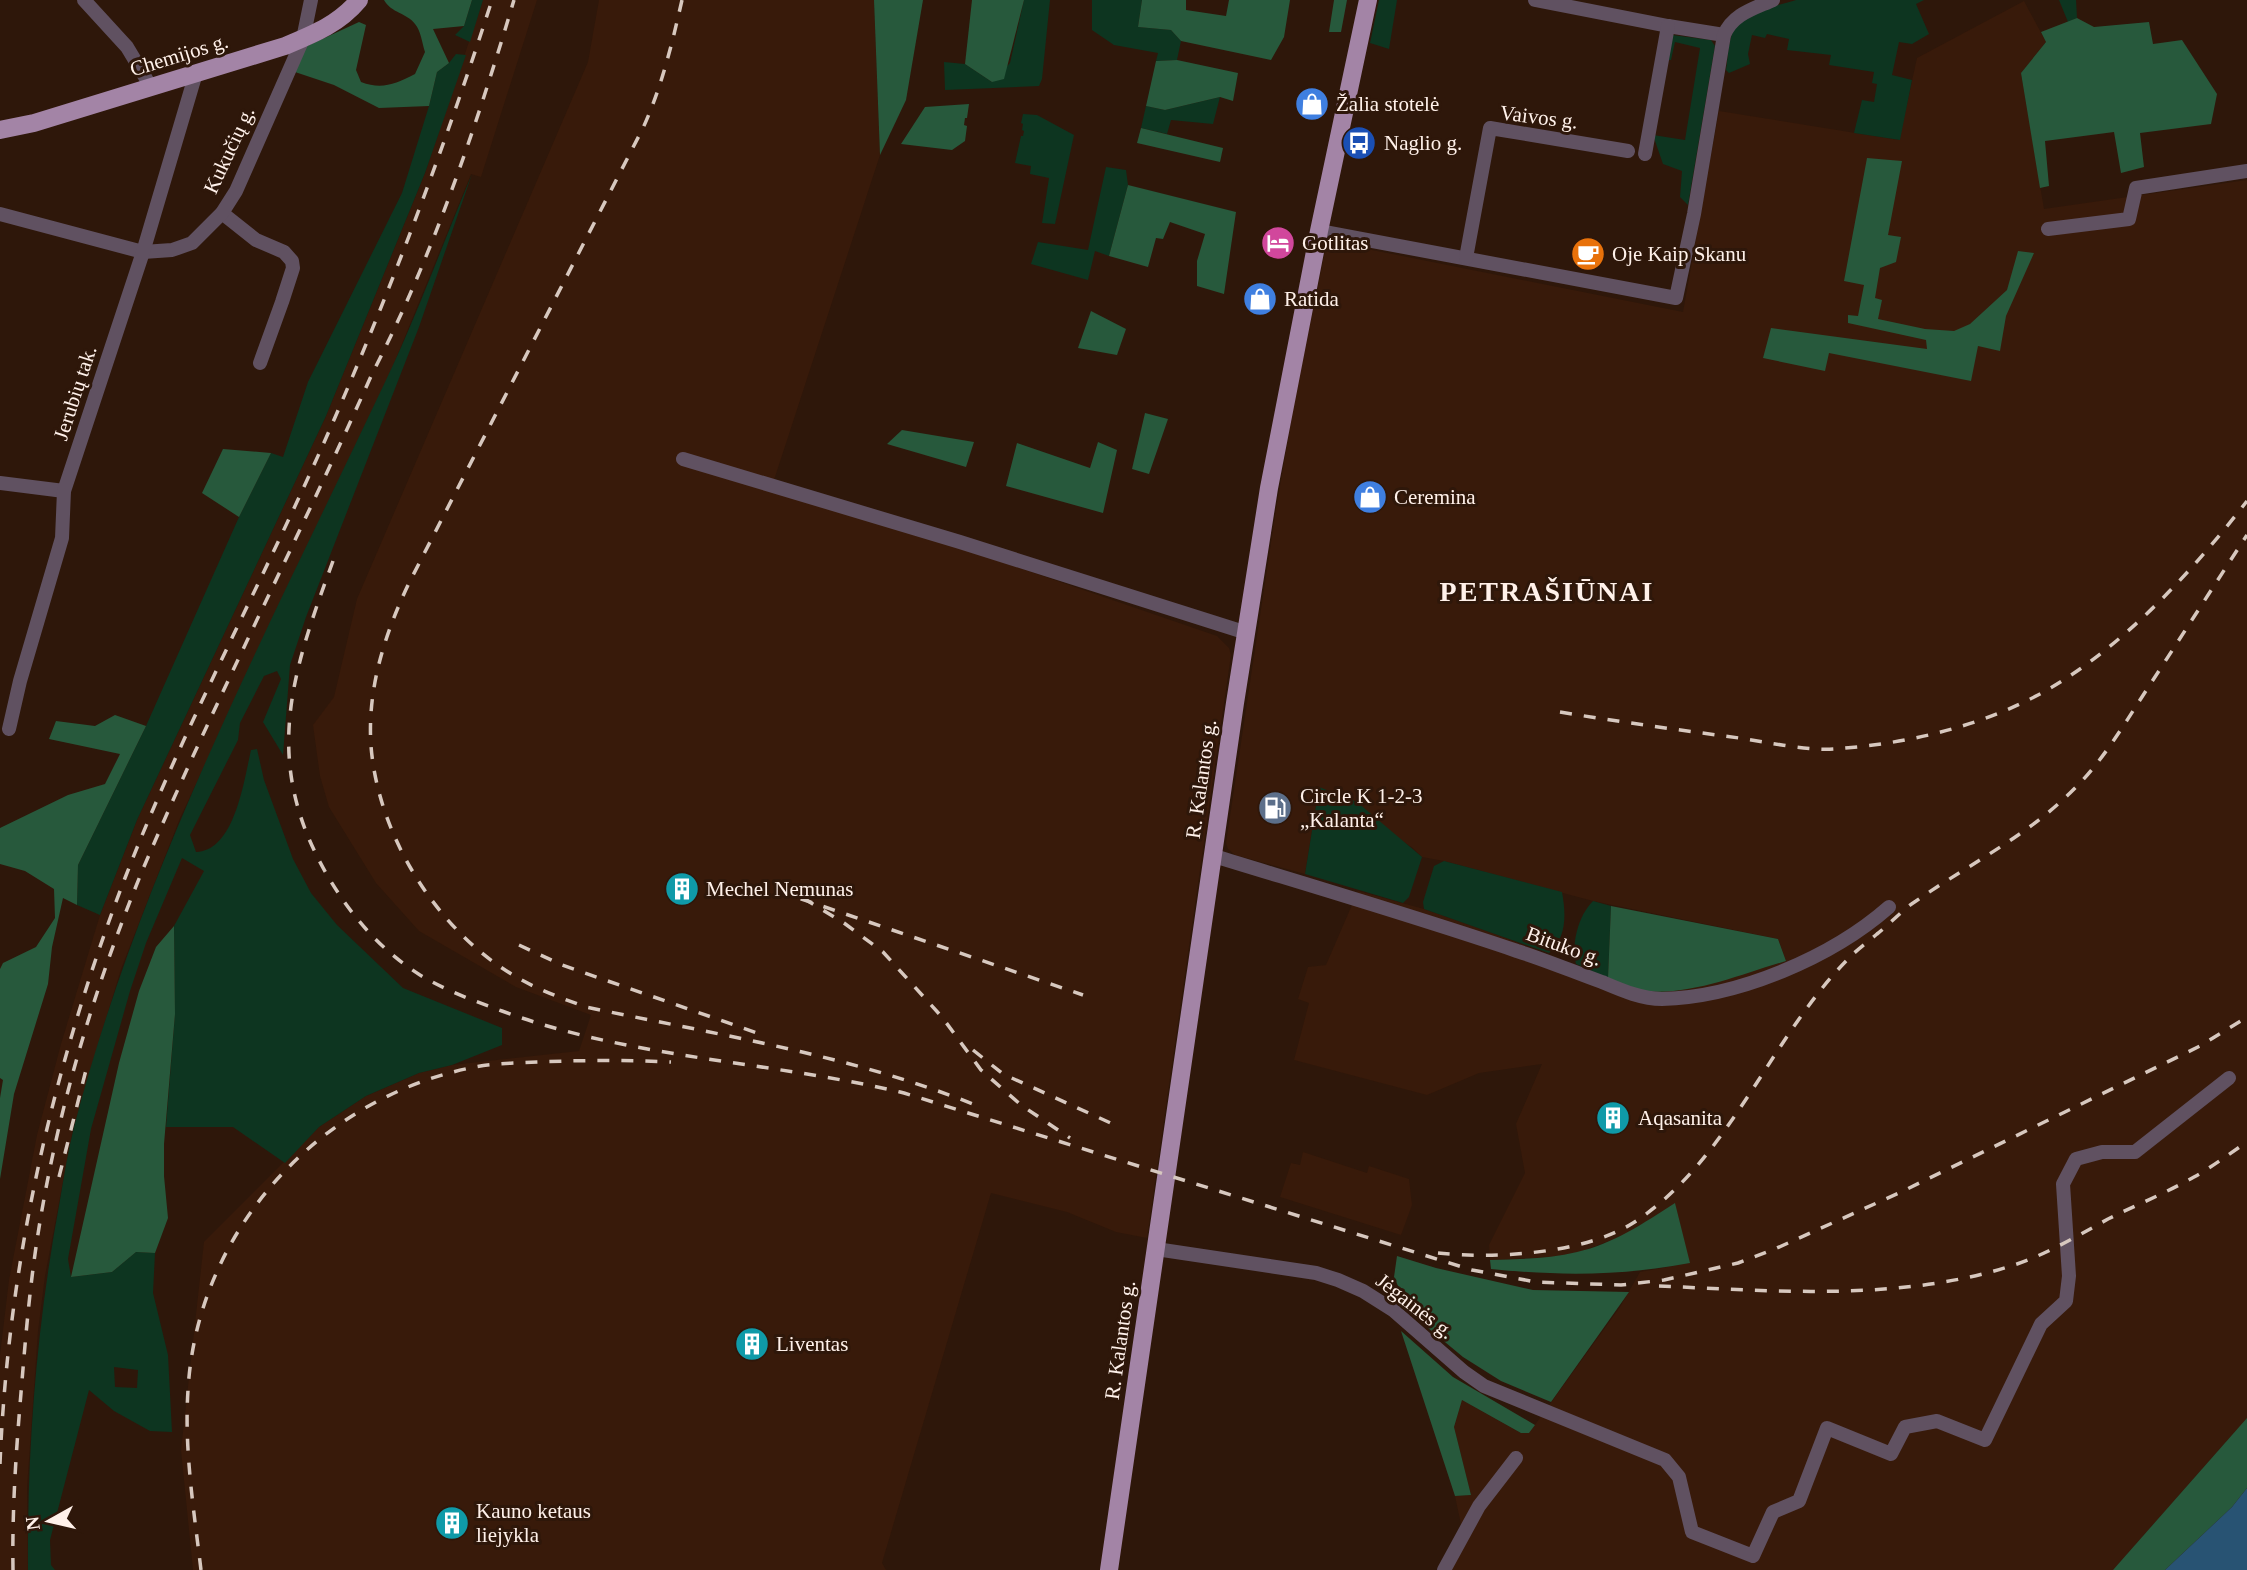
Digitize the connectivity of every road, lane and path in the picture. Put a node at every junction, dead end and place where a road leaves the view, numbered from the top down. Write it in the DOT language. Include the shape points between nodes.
graph roads {
  1 [pos="84,0"];
  2 [pos="311,0"];
  3 [pos="359,0"];
  4 [pos="1368,0"];
  5 [pos="1535,0"];
  6 [pos="1773,0"];
  7 [pos="1668,26"];
  8 [pos="1724,34"];
  9 [pos="303,39"];
  10 [pos="197,73"];
  11 [pos="151,87"];
  12 [pos="0,130"];
  13 [pos="1628,151"];
  14 [pos="1645,154"];
  15 [pos="2247,171"];
  16 [pos="222,213"];
  17 [pos="0,214"];
  18 [pos="2048,229"];
  19 [pos="1319,231"];
  20 [pos="143,252"];
  21 [pos="1466,258"];
  22 [pos="261,363"];
  23 [pos="683,459"];
  24 [pos="0,483"];
  25 [pos="64,491"];
  26 [pos="1247,633"];
  27 [pos="9,729"];
  28 [pos="1214,856"];
  29 [pos="1889,907"];
  30 [pos="2229,1078"];
  31 [pos="1156,1250"];
  32 [pos="1516,1458"];
  33 [pos="1109,1570"];
  34 [pos="1444,1570"];
  1 -- 11 [label="street" via="127,47"];
  2 -- 9 [label="street, Kukučių g."];
  3 -- 9 [label="main road, Chemijos g." via="342,19"];
  4 -- 19 [label="main road, R. Kalantos g."];
  5 -- 7 [label="street"];
  6 -- 8 [label="street" via="1735,17"];
  7 -- 8 [label="street"];
  7 -- 14 [label="street"];
  8 -- 21 [label="street" via="1676,298"];
  9 -- 10 [label="main road, Chemijos g."];
  9 -- 16 [label="street, Kukučių g."];
  10 -- 11 [label="main road, Chemijos g."];
  10 -- 20 [label="street, Jerubių tak."];
  11 -- 12 [label="main road, Chemijos g."];
  13 -- 21 [label="street, Vaivos g." via="1490,128"];
  15 -- 18 [label="street" via="2136,188 2129,219"];
  16 -- 20 [label="street, Kukučių g." via="192,243"];
  16 -- 22 [label="street" via="292,261"];
  17 -- 20 [label="street, Kukučių g."];
  19 -- 21 [label="street"];
  19 -- 26 [label="main road, R. Kalantos g." via="1269,488"];
  20 -- 25 [label="street, Jerubių tak."];
  23 -- 26 [label="street"];
  24 -- 25 [label="street"];
  25 -- 27 [label="street, Jerubių tak." via="62,538"];
  26 -- 28 [label="main road, R. Kalantos g."];
  28 -- 29 [label="street, Bituko g." via="1519,951 1639,997 1661,999 1704,994 1782,973 1871,923"];
  28 -- 31 [label="main road, R. Kalantos g."];
  30 -- 31 [label="street, Jėgainės g." via="2134,1152 2102,1152 2076,1159 2063,1184 2069,1276 2066,1301 2041,1324 1985,1440 1937,1421 1905,1427 1891,1454 1827,1428 1799,1501 1773,1512 1753,1556 1692,1532 1679,1477 1665,1460 1484,1386 1393,1310 1363,1291 1316,1273"];
  31 -- 33 [label="main road, R. Kalantos g."];
  32 -- 34 [label="street" via="1479,1506"];
}
